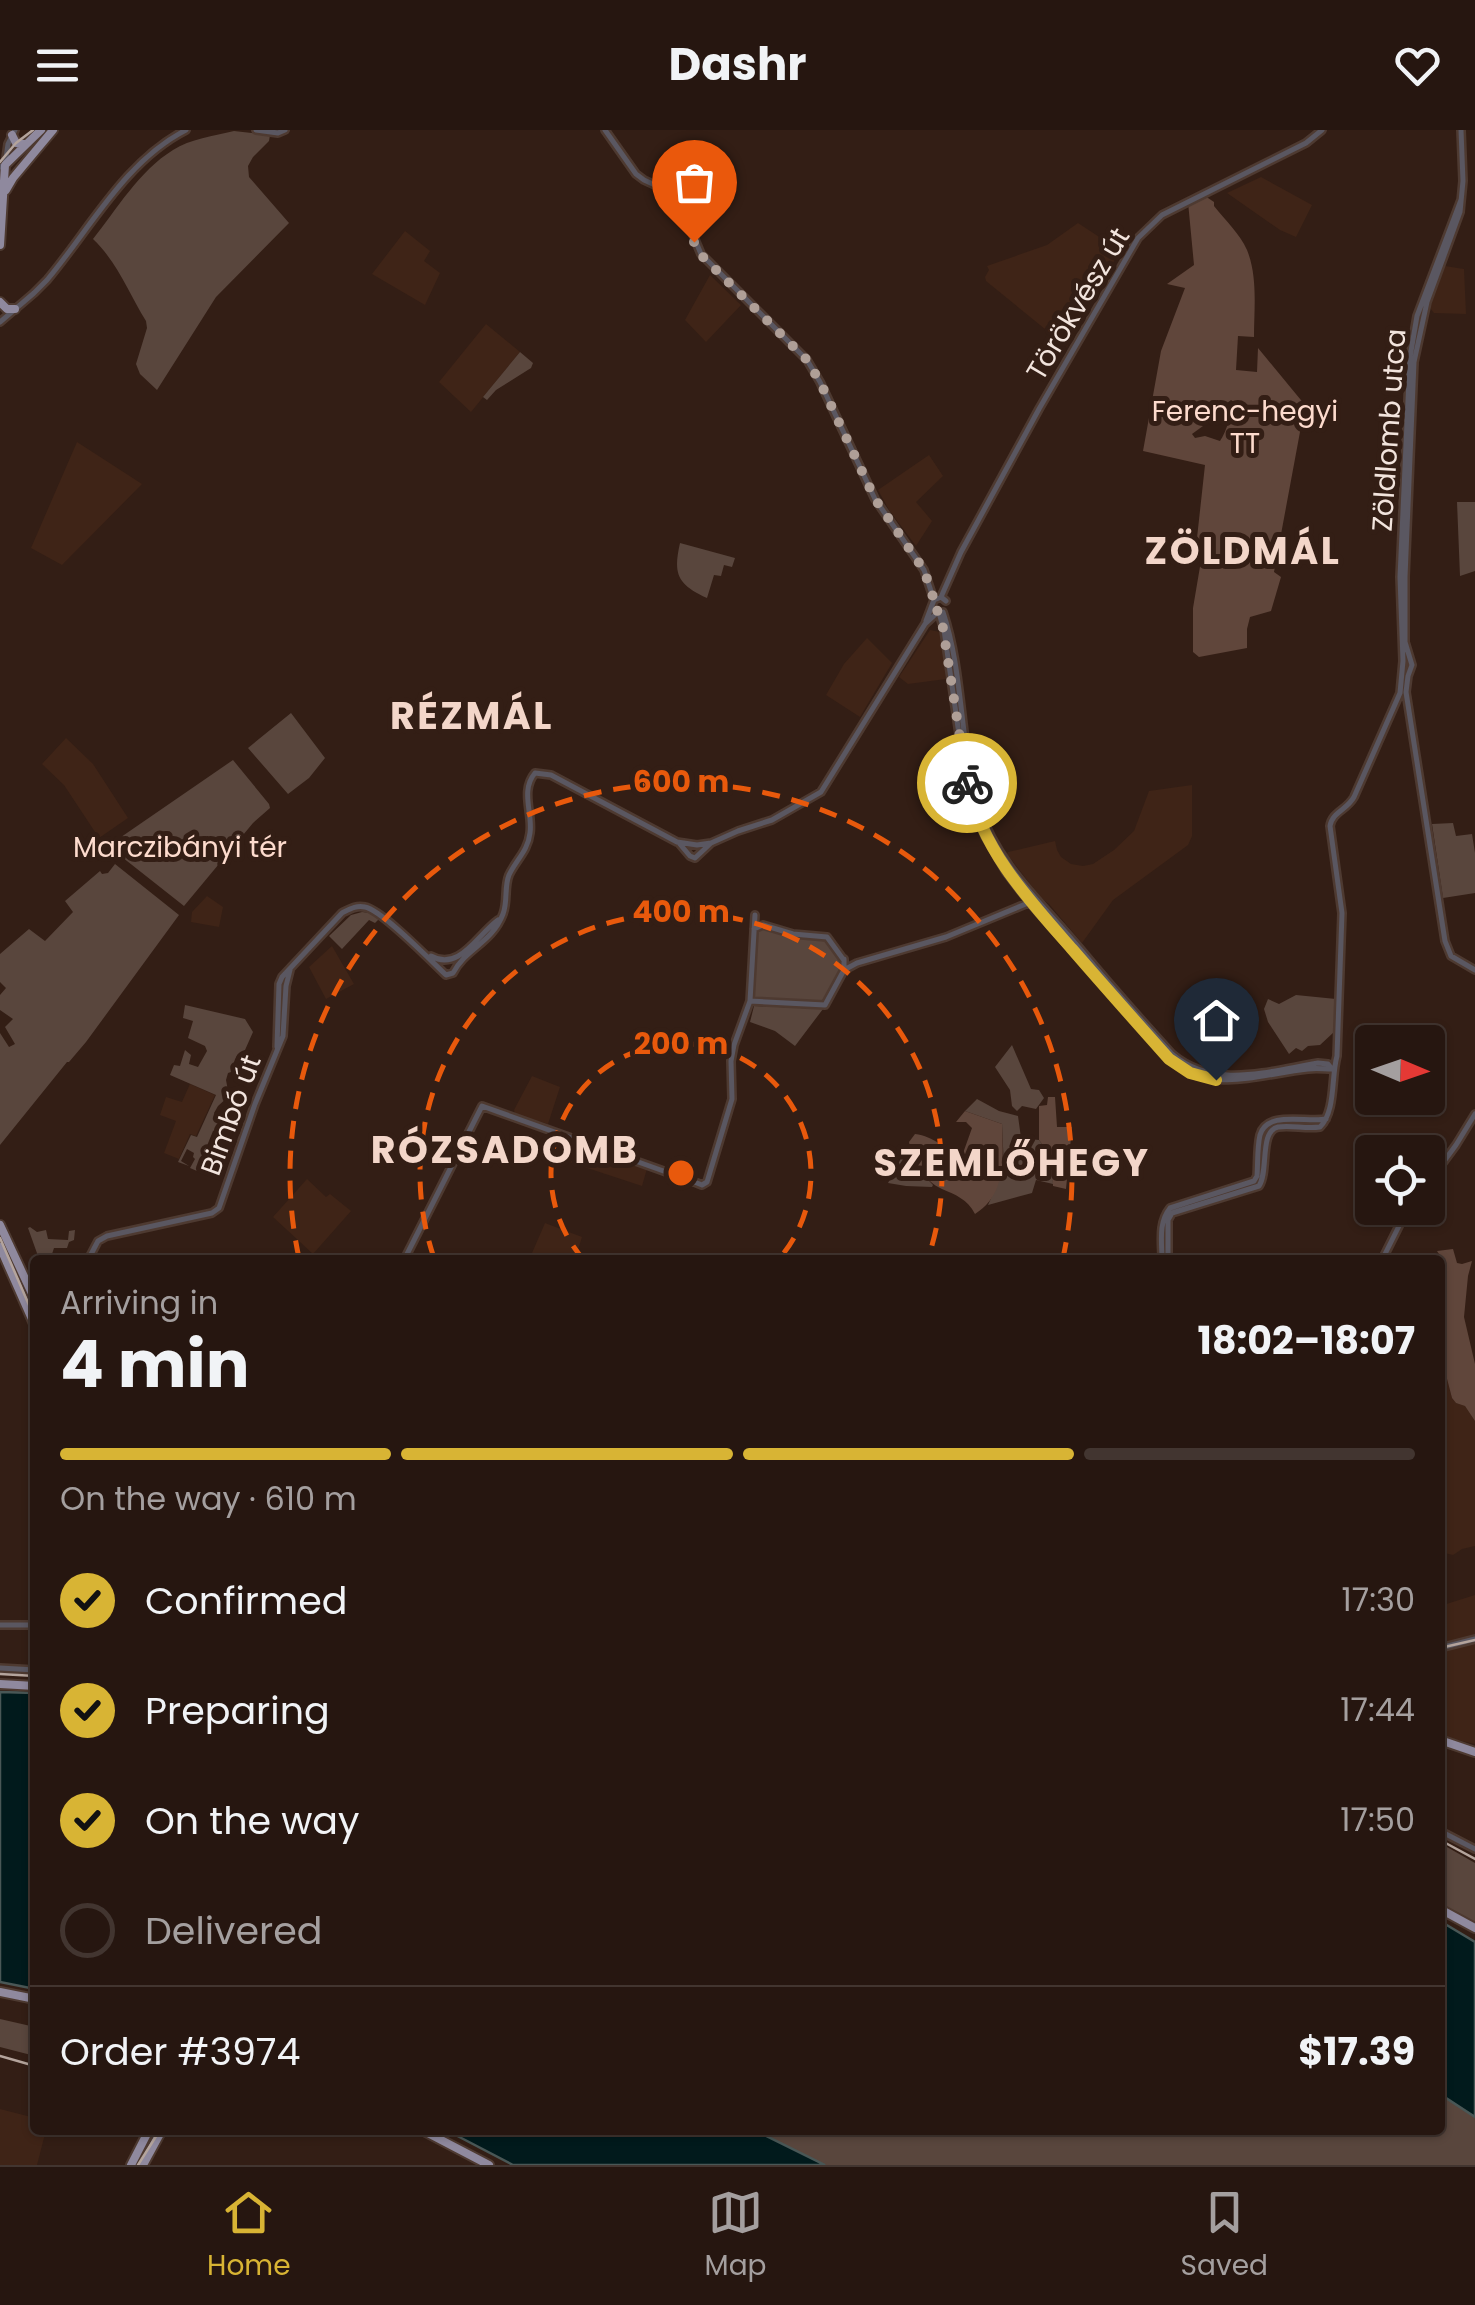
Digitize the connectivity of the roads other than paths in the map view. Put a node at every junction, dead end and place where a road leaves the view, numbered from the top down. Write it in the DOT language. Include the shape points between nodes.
graph roads {
  1 [pos="41,130"];
  2 [pos="52,130"];
  3 [pos="186,130"];
  4 [pos="256,130"];
  5 [pos="286,130"];
  6 [pos="605,130"];
  7 [pos="1322,130"];
  8 [pos="1462,130"];
  9 [pos="14,132"];
  10 [pos="24,144"];
  11 [pos="32,156"];
  12 [pos="3,166"];
  13 [pos="2,191"];
  14 [pos="0,245"];
  15 [pos="0,302"];
  16 [pos="15,310"];
  17 [pos="0,322"];
  18 [pos="948,579"];
  19 [pos="929,581"];
  20 [pos="938,600"];
  21 [pos="940,612"];
  22 [pos="923,626"];
  23 [pos="942,626"];
  24 [pos="1402,694"];
  25 [pos="966,764"];
  26 [pos="678,842"];
  27 [pos="697,847"];
  28 [pos="688,852"];
  29 [pos="1032,901"];
  30 [pos="755,915"];
  31 [pos="500,919"];
  32 [pos="754,929"];
  33 [pos="424,952"];
  34 [pos="844,960"];
  35 [pos="447,961"];
  36 [pos="856,964"];
  37 [pos="455,968"];
  38 [pos="441,970"];
  39 [pos="844,970"];
  40 [pos="1475,970"];
  41 [pos="750,1001"];
  42 [pos="1332,1069"];
  43 [pos="1475,1114"];
  44 [pos="1445,1161"];
  45 [pos="0,1225"];
  46 [pos="1400,1225"];
  47 [pos="0,1247"];
  48 [pos="91,1255"];
  49 [pos="407,1255"];
  50 [pos="1165,1255"];
  51 [pos="1384,1255"];
  52 [pos="30,1289"];
  53 [pos="30,1315"];
  54 [pos="0,1625"];
  55 [pos="30,1625"];
  56 [pos="1475,1638"];
  57 [pos="1445,1647"];
  58 [pos="0,1668"];
  59 [pos="30,1670"];
  60 [pos="0,1684"];
  61 [pos="30,1686"];
  62 [pos="1445,1742"];
  63 [pos="1475,1750"];
  64 [pos="1445,1833"];
  65 [pos="1475,1848"];
  66 [pos="1445,1912"];
  67 [pos="1475,1928"];
  68 [pos="0,1992"];
  69 [pos="30,1997"];
  70 [pos="146,2135"];
  71 [pos="159,2135"];
  72 [pos="432,2135"];
  73 [pos="131,2165"];
  74 [pos="143,2165"];
  75 [pos="489,2165"];
  1 -- 10 [label="main road"];
  2 -- 11 [label="main road"];
  3 -- 16 [label="street" via="128,174 54,271"];
  4 -- 5 [label="street"];
  6 -- 19 [label="street" via="636,174 678,199 700,254 807,360 875,499"];
  7 -- 18 [label="street, Törökvész út" via="1162,214 1138,238"];
  8 -- 24 [label="street, Zöldlomb utca" via="1460,212 1438,265 1414,362 1402,585 1406,661 1412,666"];
  9 -- 10 [label="main road" via="16,143"];
  9 -- 12 [label="street"];
  10 -- 12 [label="main road"];
  11 -- 12 [label="main road"];
  11 -- 13 [label="main road"];
  12 -- 13 [label="main road"];
  13 -- 14 [label="main road"];
  15 -- 16 [label="main road"];
  16 -- 17 [label="street"];
  18 -- 19 [label="street" via="939,585"];
  18 -- 20 [label="street, Törökvész út"];
  19 -- 20 [label="street"];
  20 -- 21 [label="street" via="934,610"];
  20 -- 21 [label="street" via="947,608"];
  20 -- 22 [label="street"];
  21 -- 22 [label="street"];
  21 -- 23 [label="street"];
  21 -- 25 [label="street" via="952,646"];
  22 -- 23 [label="street"];
  22 -- 27 [label="street" via="821,792 772,820"];
  23 -- 25 [label="street"];
  24 -- 40 [label="street" via="1445,941 1451,956"];
  24 -- 42 [label="street" via="1354,798 1331,820 1342,930"];
  25 -- 29 [label="street" via="985,836"];
  26 -- 27 [label="street"];
  26 -- 28 [label="street"];
  26 -- 31 [label="street" via="551,775 534,773 527,788 530,838 508,877"];
  27 -- 28 [label="street"];
  27 -- 28 [label="street" via="694,858"];
  29 -- 36 [label="street"];
  29 -- 42 [label="street" via="1172,1054 1199,1071 1236,1076 1318,1063"];
  30 -- 32 [label="street"];
  31 -- 35 [label="street"];
  31 -- 37 [label="street"];
  32 -- 34 [label="street" via="826,937"];
  32 -- 41 [label="street"];
  33 -- 35 [label="street, Bimbó út"];
  33 -- 38 [label="street, Bimbó út"];
  33 -- 48 [label="street, Bimbó út" via="371,908 342,913 291,967 284,1036 219,1208 106,1236"];
  34 -- 36 [label="street"];
  34 -- 39 [label="street"];
  35 -- 37 [label="street, Bimbó út"];
  35 -- 38 [label="street"];
  36 -- 39 [label="street"];
  37 -- 38 [label="street" via="449,975"];
  39 -- 41 [label="street" via="825,1006"];
  41 -- 49 [label="street" via="734,1044 732,1099 707,1182 697,1184 482,1106"];
  42 -- 50 [label="street" via="1323,1126 1260,1132 1256,1184 1170,1208 1162,1226"];
  43 -- 44 [label="street"];
  45 -- 52 [label="main road"];
  46 -- 51 [label="street"];
  47 -- 53 [label="main road"];
  54 -- 55 [label="street"];
  56 -- 57 [label="street"];
  58 -- 59 [label="street"];
  60 -- 61 [label="main road"];
  62 -- 63 [label="main road"];
  64 -- 65 [label="street"];
  66 -- 67 [label="main road"];
  68 -- 69 [label="main road"];
  70 -- 73 [label="main road"];
  71 -- 74 [label="main road"];
  72 -- 75 [label="main road"];
}
